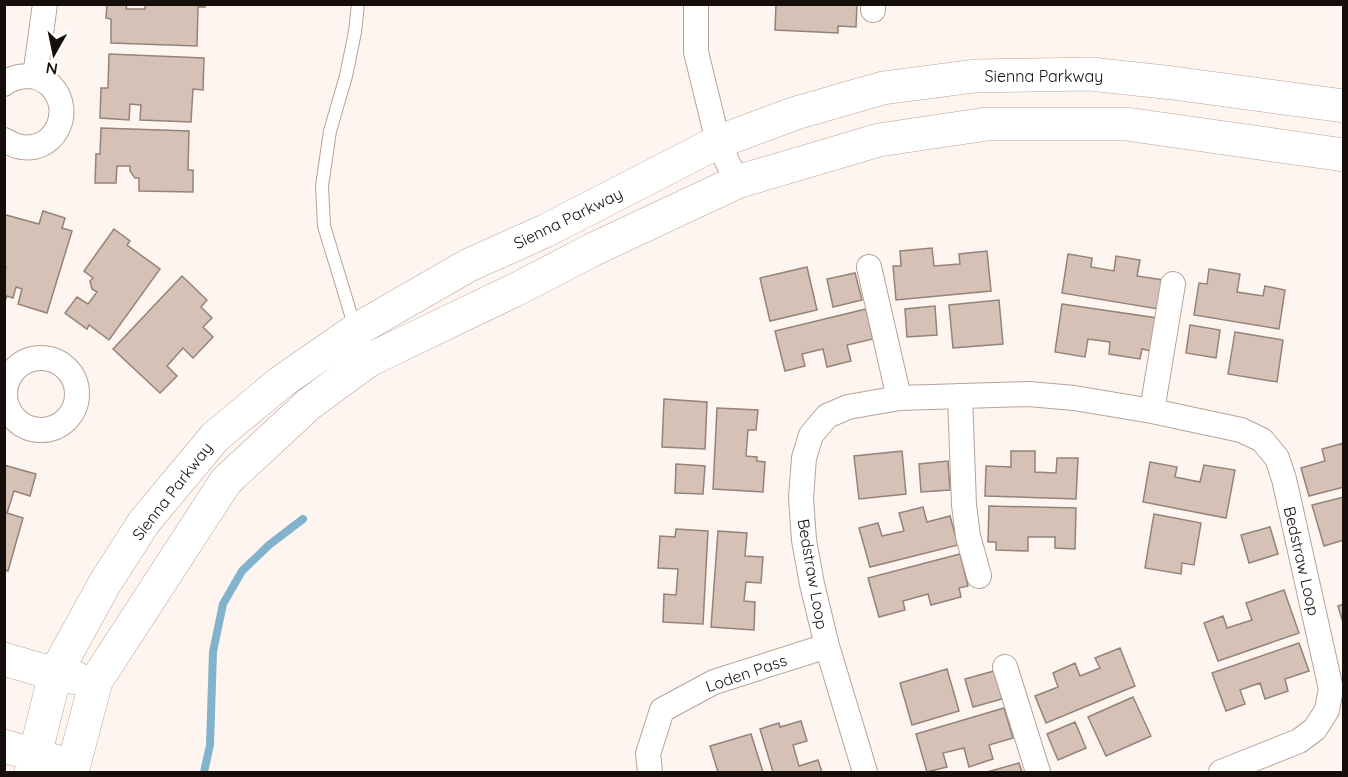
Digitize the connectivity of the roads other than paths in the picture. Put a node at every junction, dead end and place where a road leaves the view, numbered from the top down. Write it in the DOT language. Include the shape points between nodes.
graph roads {
  1 [pos="45,4"];
  2 [pos="358,4"];
  3 [pos="696,4"];
  4 [pos="35,76"];
  5 [pos="4,84"];
  6 [pos="1344,106"];
  7 [pos="4,140"];
  8 [pos="718,142"];
  9 [pos="1344,155"];
  10 [pos="737,182"];
  11 [pos="868,267"];
  12 [pos="1173,284"];
  13 [pos="363,345"];
  14 [pos="960,396"];
  15 [pos="899,398"];
  16 [pos="1152,411"];
  17 [pos="979,576"];
  18 [pos="827,646"];
  19 [pos="4,659"];
  20 [pos="1005,667"];
  21 [pos="55,674"];
  22 [pos="96,681"];
  23 [pos="23,758"];
  24 [pos="1257,765"];
  25 [pos="73,770"];
  26 [pos="650,772"];
  27 [pos="865,772"];
  28 [pos="1038,772"];
  29 [pos="1221,772"];
  1 -- 4 [label="street"];
  2 -- 13 [label="lane" via="322,186 324,226"];
  3 -- 8 [label="street" via="696,52"];
  4 -- 5 [label="street" via="21,76"];
  4 -- 7 [label="street" via="58,93 62,120 56,133 32,147"];
  6 -- 8 [label="main road, Sienna Parkway" via="1090,74 975,76 883,88 796,113"];
  8 -- 10 [label="street"];
  8 -- 13 [label="main road, Sienna Parkway" via="545,231 469,265"];
  9 -- 10 [label="main road, Sienna Parkway" via="1126,124 987,124 879,140"];
  10 -- 13 [label="main road, Sienna Parkway" via="519,288"];
  11 -- 15 [label="street"];
  12 -- 16 [label="street"];
  13 -- 21 [label="main road, Sienna Parkway" via="280,382 215,437 144,522"];
  13 -- 22 [label="main road, Sienna Parkway" via="309,404 226,481"];
  14 -- 15 [label="street, Bedstraw Loop"];
  14 -- 16 [label="street, Bedstraw Loop" via="1029,394"];
  14 -- 17 [label="street" via="964,505"];
  15 -- 18 [label="street, Bedstraw Loop" via="848,407 827,416 811,435 804,458 804,540"];
  16 -- 24 [label="street, Bedstraw Loop" via="1241,430 1262,440 1277,459 1284,479 1331,689 1327,710 1316,729"];
  18 -- 26 [label="street, Loden Pass" via="714,682 662,710 648,754"];
  18 -- 27 [label="street, Bedstraw Loop"];
  19 -- 21 [label="main road"];
  20 -- 28 [label="street"];
  21 -- 22 [label="main road"];
  21 -- 23 [label="main road, Sienna Parkway"];
  22 -- 25 [label="main road, Sienna Parkway"];
  23 -- 25 [label="main road"];
  24 -- 29 [label="street, Bedstraw Loop"];
}
